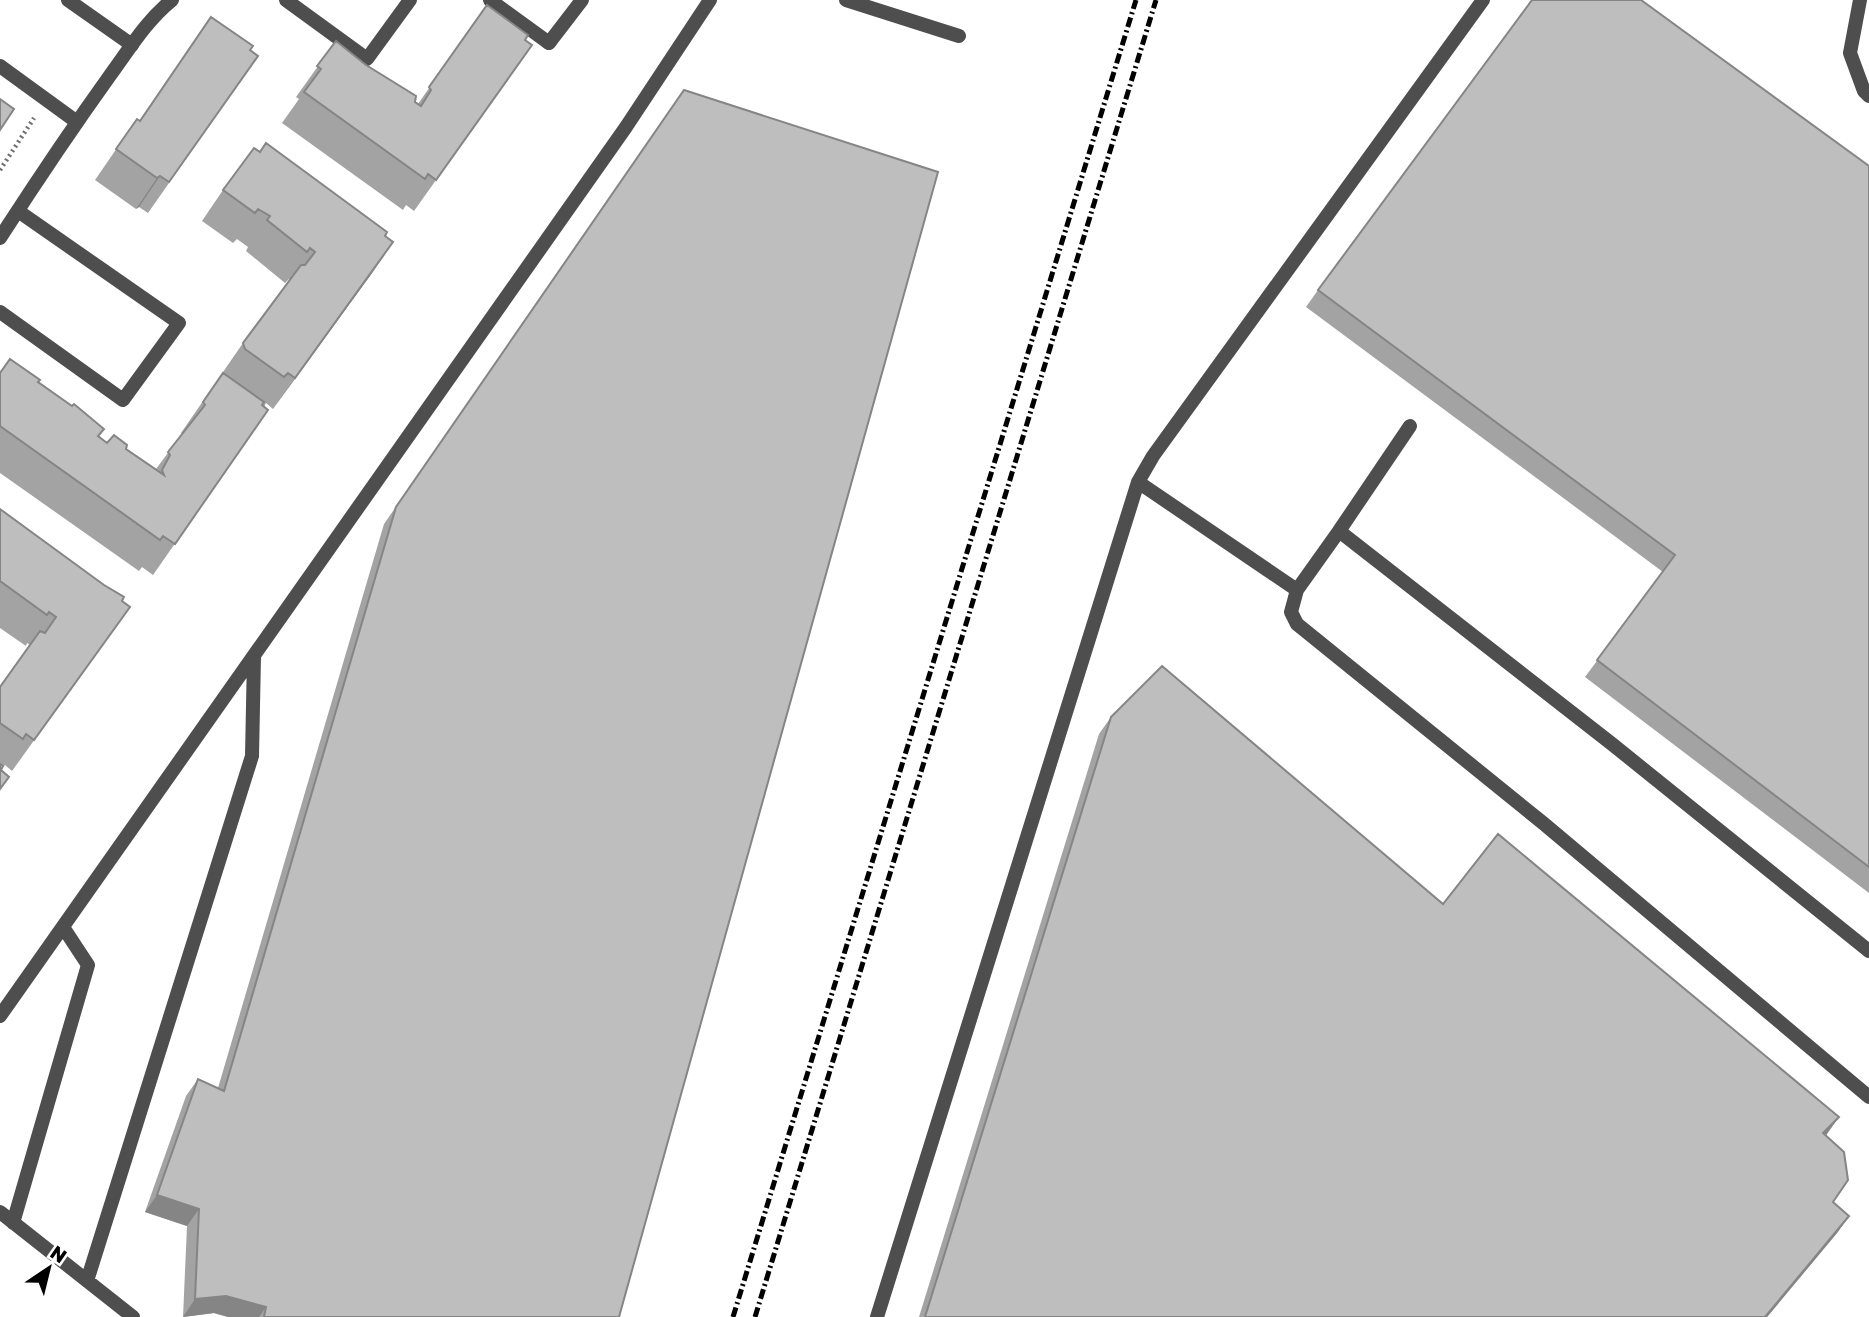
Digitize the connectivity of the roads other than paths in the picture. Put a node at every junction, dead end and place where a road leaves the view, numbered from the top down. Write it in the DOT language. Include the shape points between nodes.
graph roads {
  1 [pos="68,0"];
  2 [pos="172,0"];
  3 [pos="286,0"];
  4 [pos="410,0"];
  5 [pos="490,0"];
  6 [pos="582,0"];
  7 [pos="709,0"];
  8 [pos="846,0"];
  9 [pos="1483,0"];
  10 [pos="1860,0"];
  11 [pos="959,36"];
  12 [pos="132,45"];
  13 [pos="0,66"];
  14 [pos="1869,96"];
  15 [pos="77,122"];
  16 [pos="18,211"];
  17 [pos="0,238"];
  18 [pos="0,312"];
  19 [pos="1410,426"];
  20 [pos="1138,482"];
  21 [pos="1339,531"];
  22 [pos="1297,590"];
  23 [pos="254,654"];
  24 [pos="63,927"];
  25 [pos="1869,951"];
  26 [pos="0,1016"];
  27 [pos="1869,1097"];
  28 [pos="0,1212"];
  29 [pos="13,1223"];
  30 [pos="88,1281"];
  31 [pos="132,1317"];
  32 [pos="877,1317"];
  1 -- 12 [label="street"];
  2 -- 12 [label="street"];
  3 -- 4 [label="street" via="367,59"];
  5 -- 6 [label="street" via="549,43"];
  7 -- 23 [label="street" via="626,127"];
  8 -- 11 [label="street"];
  9 -- 20 [label="street"];
  10 -- 14 [label="street" via="1850,53"];
  12 -- 15 [label="street"];
  13 -- 15 [label="street"];
  15 -- 16 [label="street"];
  16 -- 17 [label="street"];
  16 -- 18 [label="street" via="179,323 123,400"];
  19 -- 21 [label="street"];
  20 -- 22 [label="street"];
  20 -- 32 [label="street"];
  21 -- 22 [label="street"];
  21 -- 25 [label="street"];
  22 -- 27 [label="street" via="1291,612 1297,624"];
  23 -- 24 [label="street"];
  23 -- 30 [label="street" via="251,756"];
  24 -- 26 [label="street"];
  24 -- 29 [label="street" via="88,965"];
  28 -- 29 [label="street"];
  29 -- 30 [label="street"];
  30 -- 31 [label="street"];
}
